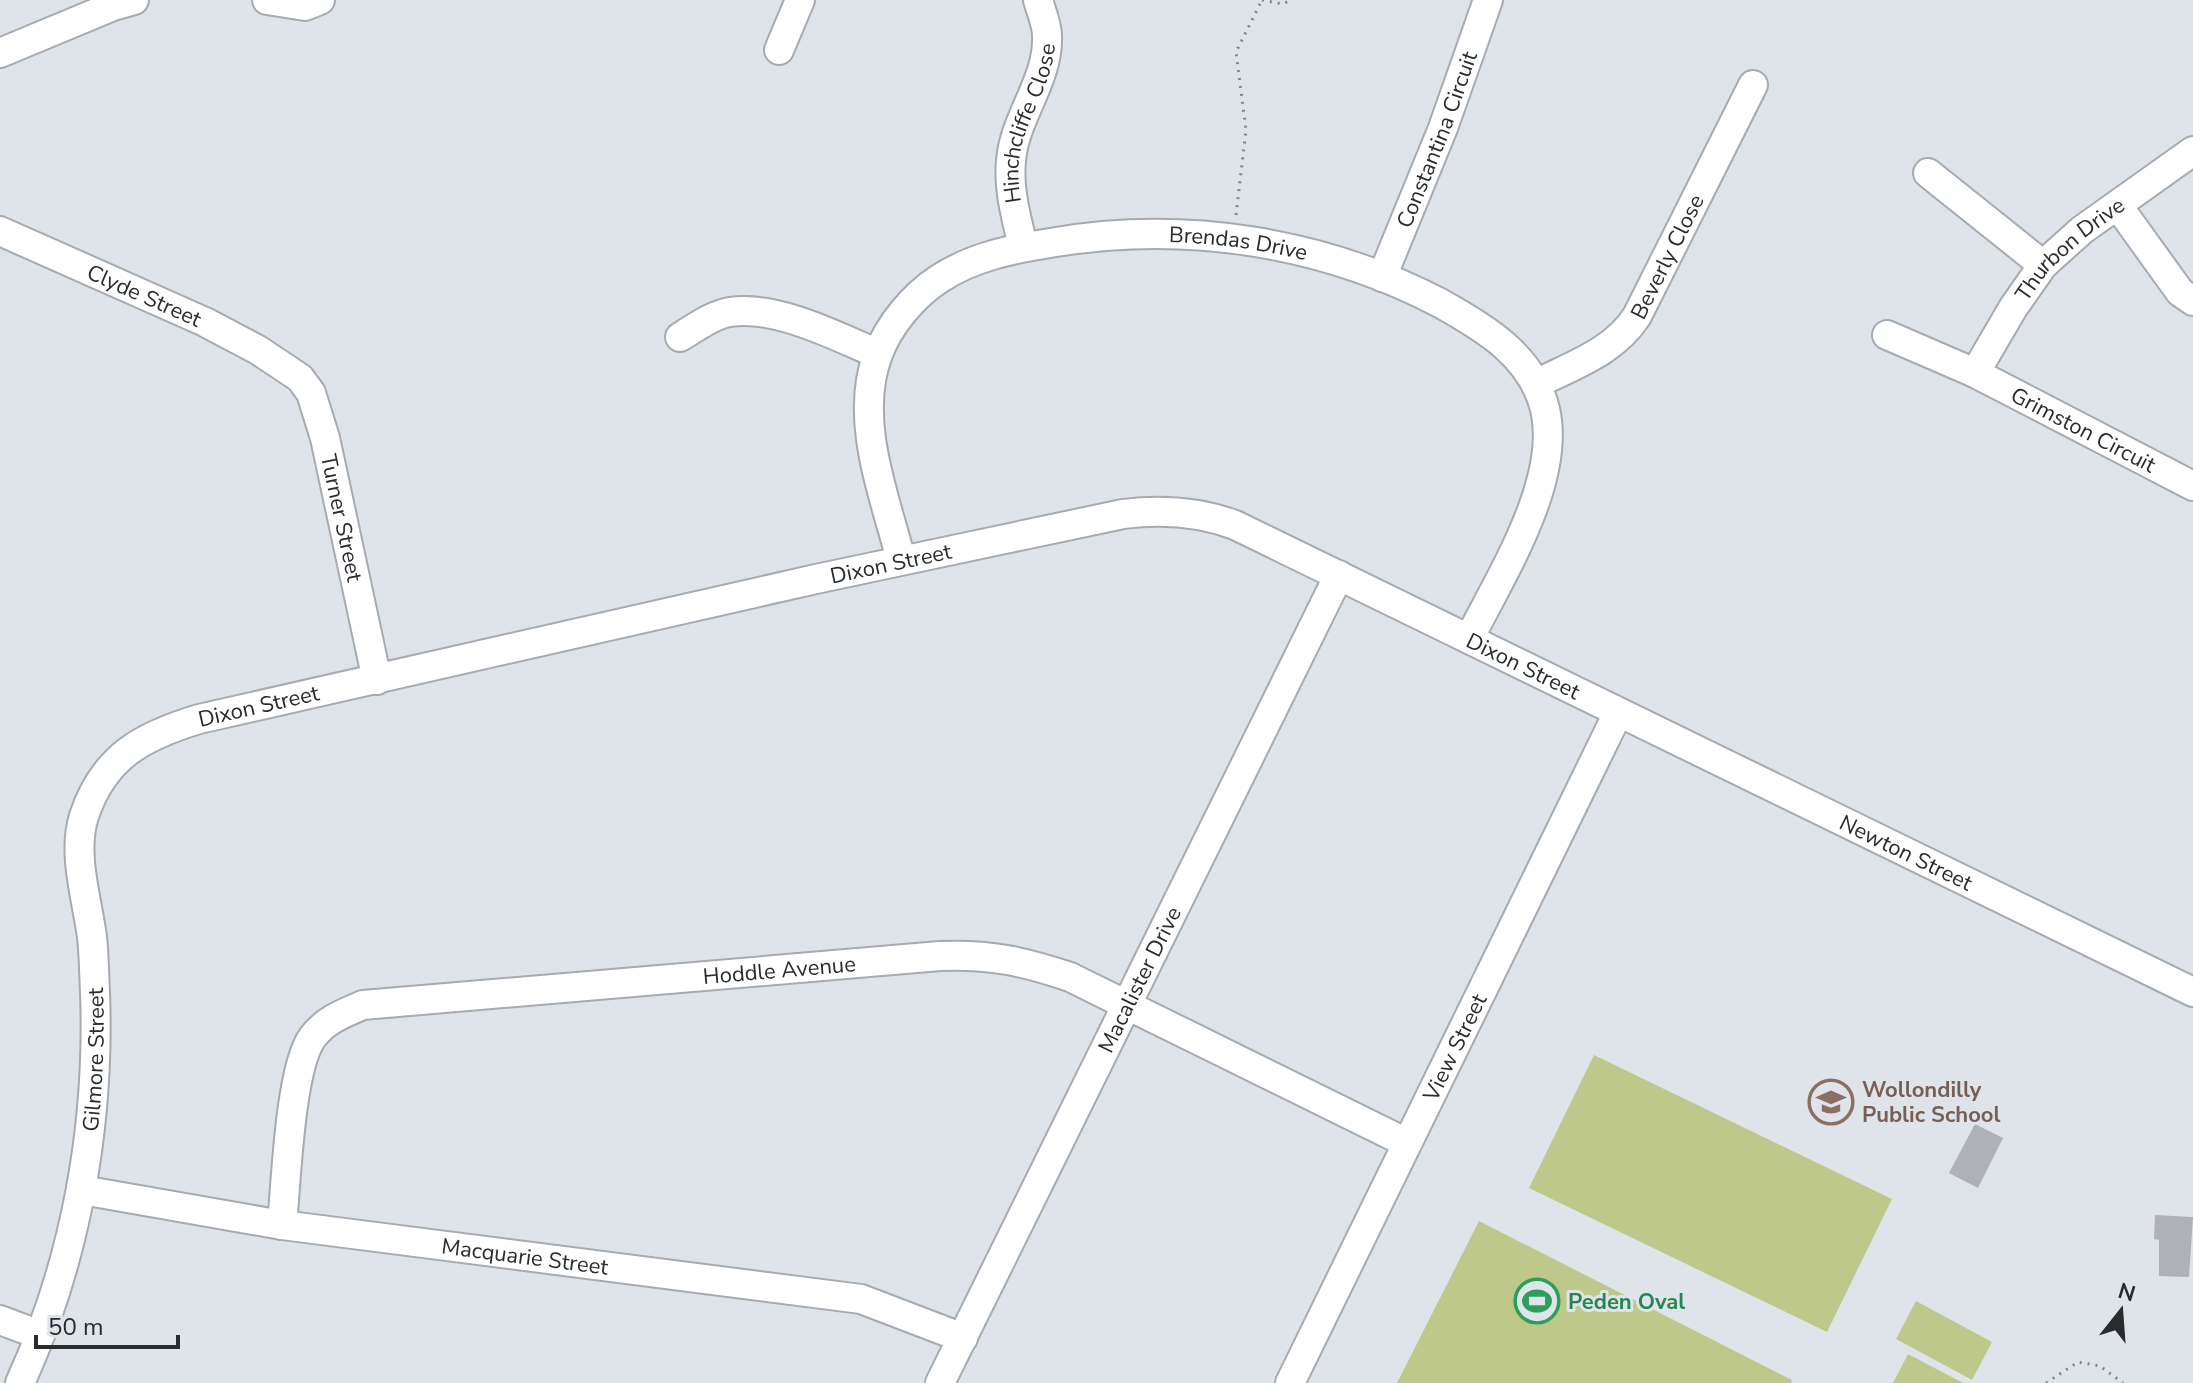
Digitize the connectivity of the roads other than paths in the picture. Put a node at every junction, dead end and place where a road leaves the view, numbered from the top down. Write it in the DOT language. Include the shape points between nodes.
graph roads {
  1 [pos="134,0"];
  2 [pos="267,0"];
  3 [pos="320,0"];
  4 [pos="800,0"];
  5 [pos="1038,0"];
  6 [pos="1488,0"];
  7 [pos="779,50"];
  8 [pos="0,53"];
  9 [pos="1753,85"];
  10 [pos="2193,151"];
  11 [pos="1928,173"];
  12 [pos="2118,206"];
  13 [pos="0,231"];
  14 [pos="1023,247"];
  15 [pos="2043,265"];
  16 [pos="1382,277"];
  17 [pos="2193,301"];
  18 [pos="1887,335"];
  19 [pos="680,337"];
  20 [pos="878,354"];
  21 [pos="285,365"];
  22 [pos="1975,373"];
  23 [pos="1536,384"];
  24 [pos="2193,486"];
  25 [pos="901,560"];
  26 [pos="1339,575"];
  27 [pos="1469,639"];
  28 [pos="377,680"];
  29 [pos="1618,713"];
  30 [pos="134,745"];
  31 [pos="2193,992"];
  32 [pos="1128,1004"];
  33 [pos="1407,1143"];
  34 [pos="82,1190"];
  35 [pos="282,1225"];
  36 [pos="0,1320"];
  37 [pos="40,1335"];
  38 [pos="963,1338"];
  39 [pos="20,1383"];
  40 [pos="940,1383"];
  41 [pos="1290,1383"];
  1 -- 8 [label="street"];
  2 -- 3 [label="street" via="305,6"];
  4 -- 7 [label="street"];
  5 -- 14 [label="street, Hinchcliffe Close" via="1046,53 1011,160 1011,194"];
  6 -- 16 [label="street, Constantina Circuit"];
  9 -- 23 [label="street, Beverly Close" via="1626,334"];
  10 -- 12 [label="street, Thurbon Drive"];
  11 -- 15 [label="street"];
  12 -- 15 [label="street, Thurbon Drive"];
  12 -- 17 [label="street" via="2180,292"];
  13 -- 21 [label="street, Clyde Street" via="205,322"];
  14 -- 16 [label="street, Brendas Drive" via="1078,238 1178,233 1310,254"];
  14 -- 20 [label="street, Brendas Drive" via="969,263 939,279 900,317"];
  15 -- 22 [label="street, Thurbon Drive"];
  16 -- 23 [label="street, Brendas Drive" via="1494,335"];
  18 -- 22 [label="street, Grimston Circuit"];
  19 -- 20 [label="street" via="728,312 756,311"];
  20 -- 25 [label="street, Brendas Drive" via="870,431"];
  21 -- 28 [label="street, Turner Street" via="311,393 318,411"];
  22 -- 24 [label="street, Grimston Circuit"];
  23 -- 27 [label="street, Brendas Drive" via="1545,411 1546,461 1533,509"];
  25 -- 26 [label="street, Dixon Street" via="1123,514 1171,511 1235,525"];
  25 -- 28 [label="street, Dixon Street"];
  26 -- 27 [label="street, Dixon Street"];
  26 -- 32 [label="street, Macalister Drive"];
  27 -- 29 [label="street, Dixon Street"];
  28 -- 30 [label="street, Dixon Street" via="199,719"];
  29 -- 31 [label="street, Newton Street"];
  29 -- 33 [label="street, View Street"];
  30 -- 34 [label="street, Gilmore Street" via="96,788 83,818 80,847 97,1042"];
  32 -- 33 [label="street, Hoddle Avenue"];
  32 -- 35 [label="street, Hoddle Avenue" via="1025,962 978,954 363,1005 333,1017 312,1038 301,1063"];
  32 -- 38 [label="street, Macalister Drive"];
  33 -- 41 [label="street, View Street"];
  34 -- 35 [label="street, Macquarie Street"];
  34 -- 37 [label="street, Gilmore Street"];
  35 -- 38 [label="street, Macquarie Street" via="861,1299"];
  36 -- 37 [label="street"];
  37 -- 39 [label="street, Gilmore Street"];
  38 -- 40 [label="street, Macalister Drive"];
}
